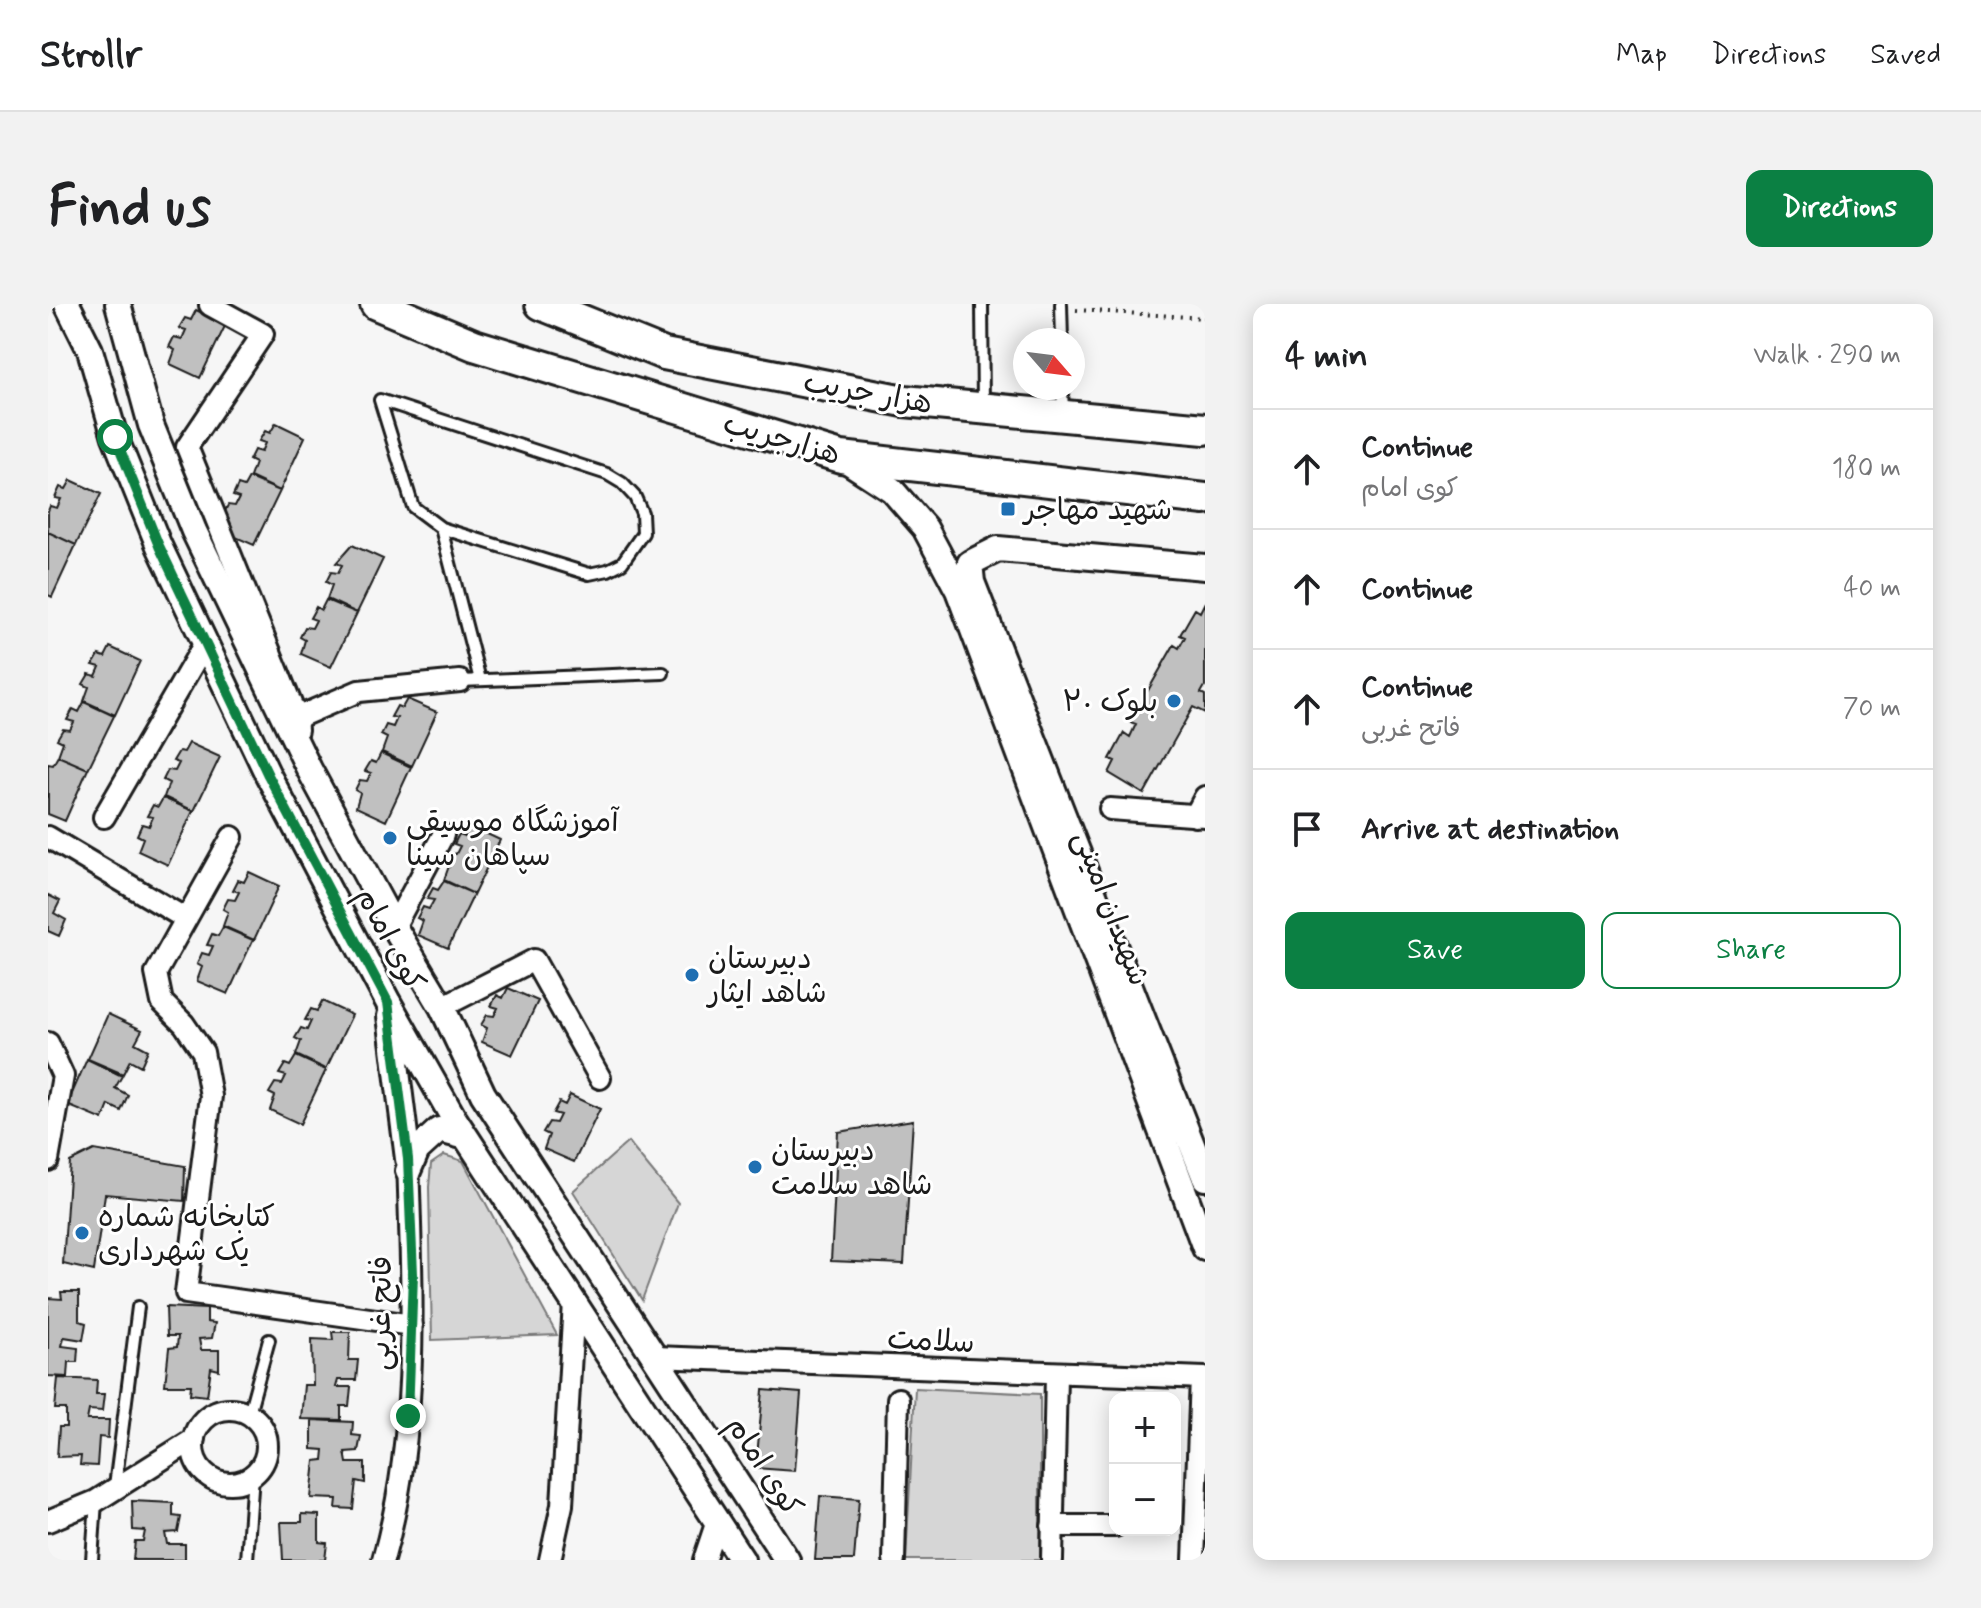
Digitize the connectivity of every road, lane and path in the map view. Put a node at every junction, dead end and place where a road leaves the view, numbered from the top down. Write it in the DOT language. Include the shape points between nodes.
graph roads {
  1 [pos="67,304"];
  2 [pos="118,304"];
  3 [pos="376,304"];
  4 [pos="541,304"];
  5 [pos="982,304"];
  6 [pos="210,305"];
  7 [pos="1062,307"];
  8 [pos="1205,318"];
  9 [pos="1062,328"];
  10 [pos="127,339"];
  11 [pos="90,350"];
  12 [pos="1062,400"];
  13 [pos="983,409"];
  14 [pos="1063,418"];
  15 [pos="1205,429"];
  16 [pos="841,457"];
  17 [pos="1205,499"];
  18 [pos="441,528"];
  19 [pos="1205,567"];
  20 [pos="205,643"];
  21 [pos="663,673"];
  22 [pos="470,681"];
  23 [pos="296,718"];
  24 [pos="298,746"];
  25 [pos="323,772"];
  26 [pos="1110,809"];
  27 [pos="1202,810"];
  28 [pos="104,817"];
  29 [pos="443,835"];
  30 [pos="48,837"];
  31 [pos="232,837"];
  32 [pos="186,919"];
  33 [pos="394,927"];
  34 [pos="388,1002"];
  35 [pos="445,1014"];
  36 [pos="48,1043"];
  37 [pos="411,1043"];
  38 [pos="600,1078"];
  39 [pos="466,1137"];
  40 [pos="48,1160"];
  41 [pos="408,1165"];
  42 [pos="1205,1178"];
  43 [pos="1205,1248"];
  44 [pos="574,1302"];
  45 [pos="138,1307"];
  46 [pos="412,1325"];
  47 [pos="269,1340"];
  48 [pos="655,1357"];
  49 [pos="1056,1375"];
  50 [pos="1203,1378"];
  51 [pos="898,1399"];
  52 [pos="249,1413"];
  53 [pos="194,1439"];
  54 [pos="253,1475"];
  55 [pos="115,1486"];
  56 [pos="96,1501"];
  57 [pos="48,1521"];
  58 [pos="717,1521"];
  59 [pos="1052,1526"];
  60 [pos="1109,1526"];
  61 [pos="1185,1526"];
  62 [pos="92,1560"];
  63 [pos="247,1560"];
  64 [pos="383,1560"];
  65 [pos="550,1560"];
  66 [pos="704,1560"];
  67 [pos="742,1560"];
  68 [pos="787,1560"];
  69 [pos="894,1560"];
  70 [pos="1052,1560"];
  71 [pos="1194,1560"];
  1 -- 11 [label="street, کوی امام"];
  2 -- 10 [label="street, کوی امام"];
  3 -- 16 [label="main road, هزارجریب" via="474,345"];
  4 -- 13 [label="main road, هزار جریب" via="664,354 904,401"];
  5 -- 13 [label="lane"];
  6 -- 23 [label="street" via="263,334 187,447"];
  7 -- 8 [label="path"];
  7 -- 9 [label="lane"];
  10 -- 11 [label="street" via="116,326 99,327"];
  10 -- 24 [label="street, کوی امام" via="151,425 194,531"];
  11 -- 20 [label="street, کوی امام" via="115,437"];
  12 -- 14 [label="lane"];
  13 -- 14 [label="main road, هزار جریب"];
  14 -- 15 [label="main road, هزار جریب"];
  16 -- 17 [label="main road, هزارجریب"];
  16 -- 43 [label="street, شهیدان امینی" via="892,490 925,528 958,590"];
  18 -- 18 [label="lane" via="413,507 380,400 607,474 622,483 642,513 643,533 622,563 589,574"];
  18 -- 22 [label="lane"];
  19 -- 42 [label="street, شهیدان امینی" via="998,549 970,563 972,582"];
  20 -- 28 [label="street"];
  20 -- 34 [label="street, کوی امام"];
  21 -- 22 [label="lane"];
  22 -- 23 [label="street" via="359,691"];
  23 -- 24 [label="street"];
  23 -- 25 [label="street"];
  24 -- 33 [label="street, کوی امام"];
  26 -- 27 [label="street"];
  29 -- 33 [label="street"];
  30 -- 32 [label="street"];
  31 -- 32 [label="street"];
  32 -- 46 [label="street" via="156,973 162,1002 203,1052 211,1096 186,1293"];
  33 -- 35 [label="street, کوی امام"];
  34 -- 37 [label="street, کوی امام"];
  34 -- 41 [label="street"];
  35 -- 37 [label="street"];
  35 -- 38 [label="street" via="534,960"];
  35 -- 48 [label="street, کوی امام" via="483,1094"];
  36 -- 40 [label="street" via="63,1076"];
  37 -- 39 [label="street, کوی امام"];
  39 -- 41 [label="street" via="439,1130"];
  39 -- 44 [label="street, کوی امام"];
  41 -- 46 [label="street, فاتح غربی"];
  44 -- 58 [label="street, کوی امام"];
  44 -- 65 [label="street" via="562,1505"];
  45 -- 55 [label="lane"];
  46 -- 64 [label="street, فاتح غربی" via="403,1467"];
  47 -- 52 [label="lane"];
  48 -- 49 [label="street, سلامت"];
  48 -- 68 [label="street, کوی امام"];
  49 -- 50 [label="street, سلامت"];
  49 -- 59 [label="street"];
  50 -- 61 [label="street"];
  51 -- 69 [label="street"];
  52 -- 53 [label="street" via="215,1412"];
  52 -- 54 [label="street" via="267,1442 267,1454"];
  53 -- 54 [label="street" via="194,1452 206,1474 229,1483"];
  53 -- 55 [label="street"];
  54 -- 63 [label="lane"];
  55 -- 56 [label="street"];
  56 -- 57 [label="street"];
  56 -- 62 [label="lane"];
  58 -- 66 [label="street"];
  58 -- 67 [label="street, کوی امام"];
  59 -- 60 [label="street"];
  59 -- 70 [label="street"];
  61 -- 71 [label="street"];
}
